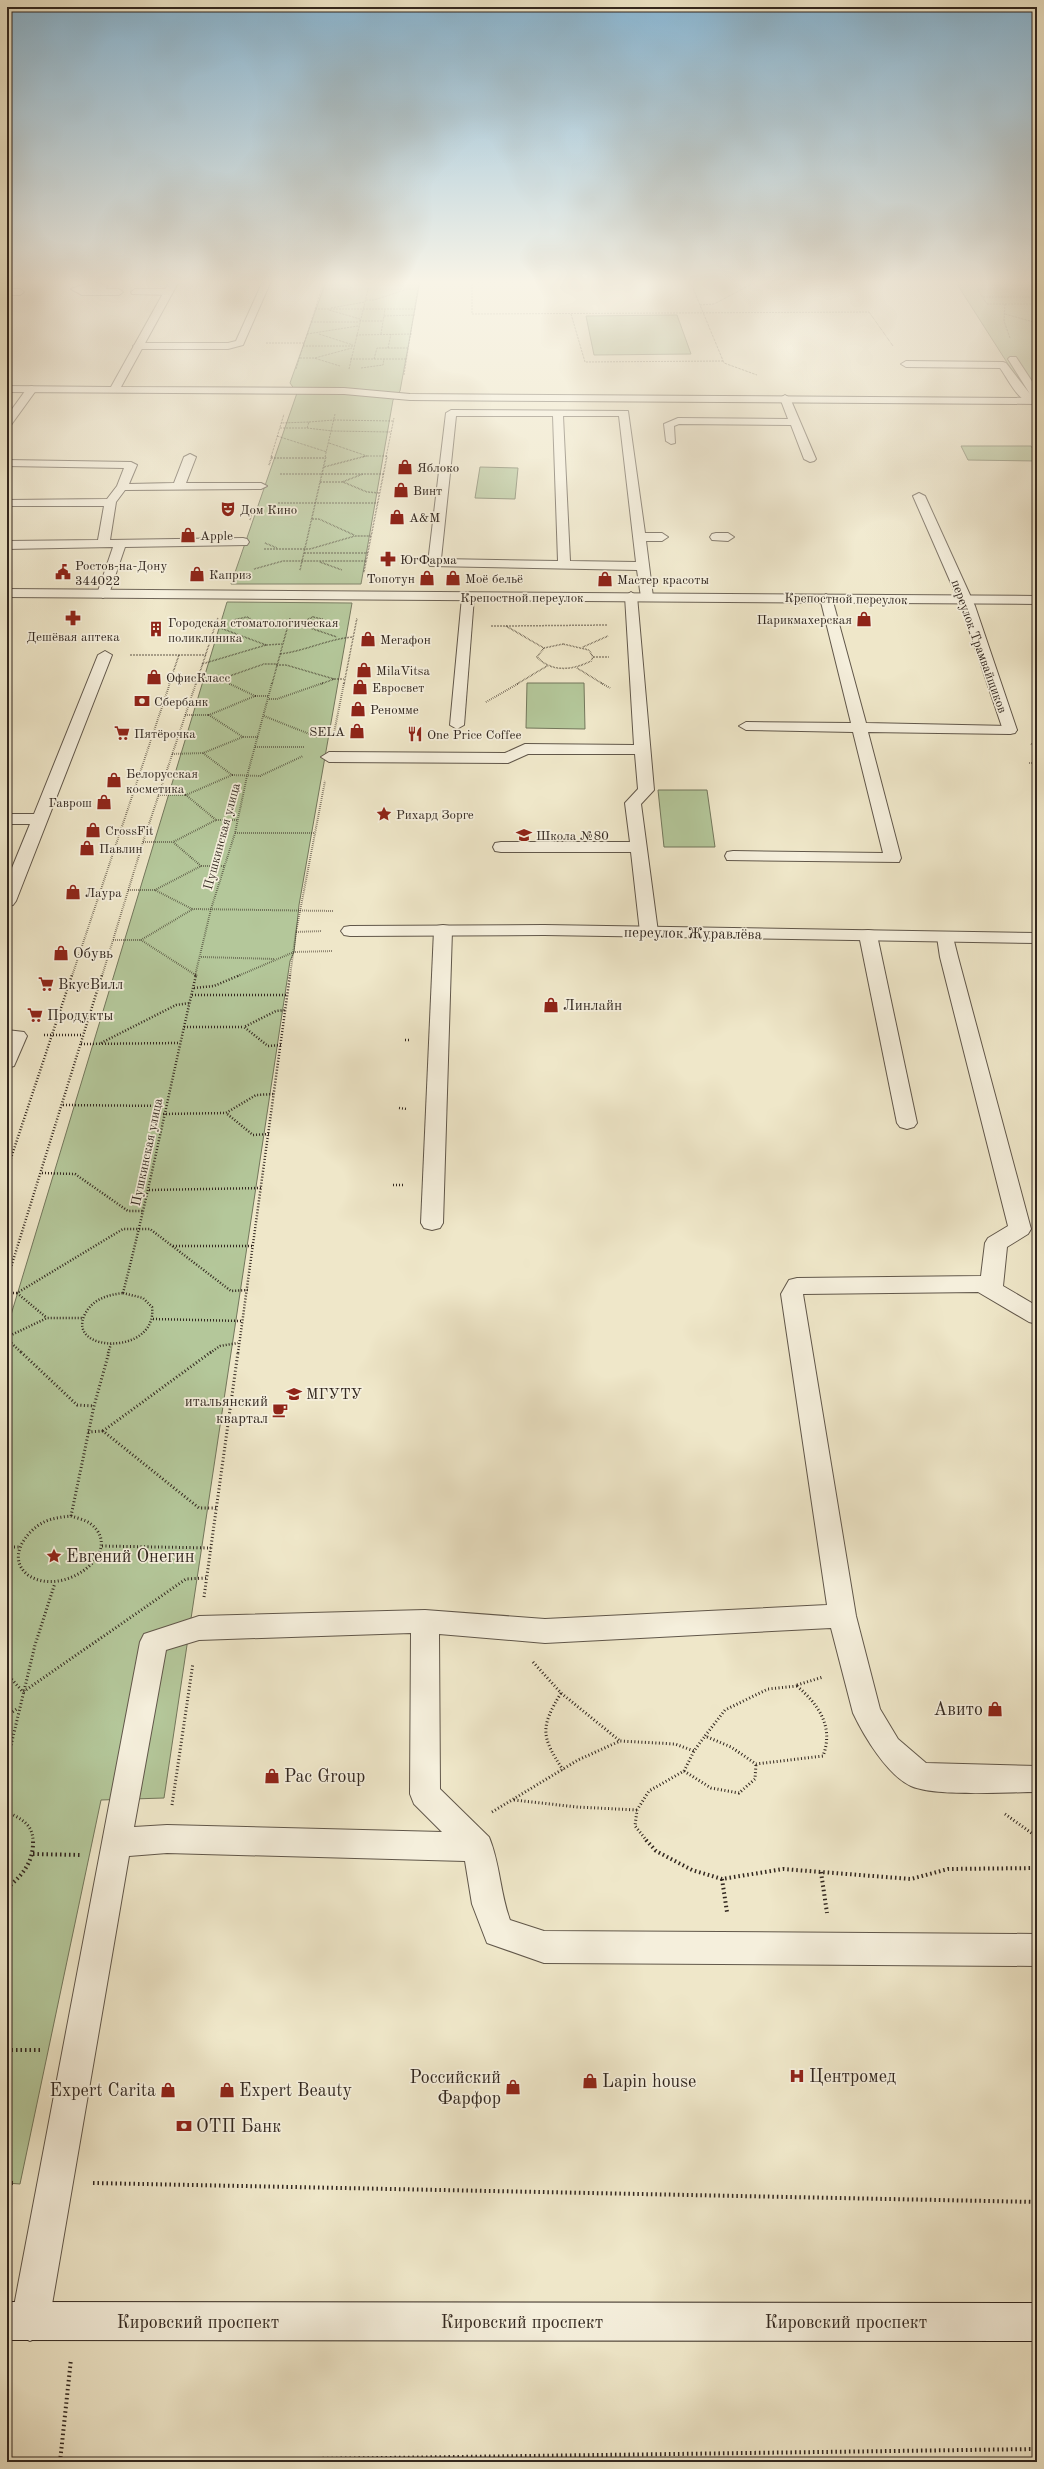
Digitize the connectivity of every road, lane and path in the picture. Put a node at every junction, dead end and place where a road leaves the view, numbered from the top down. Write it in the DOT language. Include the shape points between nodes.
graph roads {
  1 [pos="27,396"];
  2 [pos="288,396"];
  3 [pos="342,396"];
  4 [pos="400,396"];
  5 [pos="442,396"];
  6 [pos="1027,396"];
  7 [pos="785,398"];
  8 [pos="1036,401"];
  9 [pos="558,413"];
  10 [pos="334,420"];
  11 [pos="393,421"];
  12 [pos="309,422"];
  13 [pos="795,422"];
  14 [pos="7,423"];
  15 [pos="281,423"];
  16 [pos="280,428"];
  17 [pos="307,428"];
  18 [pos="332,431"];
  19 [pos="392,432"];
  20 [pos="277,436"];
  21 [pos="671,441"];
  22 [pos="328,443"];
  23 [pos="327,452"];
  24 [pos="367,456"];
  25 [pos="388,456"];
  26 [pos="190,457"];
  27 [pos="271,458"];
  28 [pos="325,458"];
  29 [pos="810,459"];
  30 [pos="7,463"];
  31 [pos="324,468"];
  32 [pos="266,474"];
  33 [pos="322,474"];
  34 [pos="364,474"];
  35 [pos="384,474"];
  36 [pos="320,482"];
  37 [pos="342,482"];
  38 [pos="178,486"];
  39 [pos="261,486"];
  40 [pos="122,487"];
  41 [pos="380,492"];
  42 [pos="919,496"];
  43 [pos="110,502"];
  44 [pos="7,503"];
  45 [pos="255,503"];
  46 [pos="316,503"];
  47 [pos="378,503"];
  48 [pos="312,519"];
  49 [pos="355,536"];
  50 [pos="372,536"];
  51 [pos="640,537"];
  52 [pos="662,537"];
  53 [pos="243,542"];
  54 [pos="103,544"];
  55 [pos="120,544"];
  56 [pos="7,545"];
  57 [pos="305,549"];
  58 [pos="304,553"];
  59 [pos="368,553"];
  60 [pos="302,561"];
  61 [pos="366,561"];
  62 [pos="564,566"];
  63 [pos="644,566"];
  64 [pos="7,593"];
  65 [pos="103,594"];
  66 [pos="225,594"];
  67 [pos="295,595"];
  68 [pos="360,596"];
  69 [pos="631,596"];
  70 [pos="468,597"];
  71 [pos="647,597"];
  72 [pos="826,598"];
  73 [pos="965,600"];
  74 [pos="1037,600"];
  75 [pos="288,624"];
  76 [pos="634,624"];
  77 [pos="216,626"];
  78 [pos="466,626"];
  79 [pos="506,626"];
  80 [pos="339,637"];
  81 [pos="353,637"];
  82 [pos="282,644"];
  83 [pos="266,645"];
  84 [pos="544,648"];
  85 [pos="280,654"];
  86 [pos="105,655"];
  87 [pos="179,655"];
  88 [pos="206,655"];
  89 [pos="202,664"];
  90 [pos="276,664"];
  91 [pos="547,665"];
  92 [pos="576,667"];
  93 [pos="198,679"];
  94 [pos="222,679"];
  95 [pos="334,679"];
  96 [pos="344,679"];
  97 [pos="255,696"];
  98 [pos="269,697"];
  99 [pos="639,706"];
  100 [pos="185,715"];
  101 [pos="210,715"];
  102 [pos="264,716"];
  103 [pos="457,722"];
  104 [pos="746,726"];
  105 [pos="861,726"];
  106 [pos="243,737"];
  107 [pos="258,737"];
  108 [pos="333,738"];
  109 [pos="255,747"];
  110 [pos="642,750"];
  111 [pos="327,751"];
  112 [pos="202,753"];
  113 [pos="172,754"];
  114 [pos="1029,763"];
  115 [pos="1037,763"];
  116 [pos="232,775"];
  117 [pos="247,776"];
  118 [pos="158,795"];
  119 [pos="186,795"];
  120 [pos="7,819"];
  121 [pos="40,819"];
  122 [pos="216,820"];
  123 [pos="237,820"];
  124 [pos="235,833"];
  125 [pos="315,833"];
  126 [pos="143,842"];
  127 [pos="173,842"];
  128 [pos="500,847"];
  129 [pos="638,848"];
  130 [pos="733,856"];
  131 [pos="201,866"];
  132 [pos="225,866"];
  133 [pos="128,890"];
  134 [pos="155,890"];
  135 [pos="7,901"];
  136 [pos="193,909"];
  137 [pos="211,909"];
  138 [pos="300,910"];
  139 [pos="443,930"];
  140 [pos="350,931"];
  141 [pos="649,932"];
  142 [pos="868,936"];
  143 [pos="946,937"];
  144 [pos="1037,938"];
  145 [pos="113,940"];
  146 [pos="141,940"];
  147 [pos="294,952"];
  148 [pos="201,957"];
  149 [pos="276,960"];
  150 [pos="197,976"];
  151 [pos="194,988"];
  152 [pos="192,995"];
  153 [pos="288,995"];
  154 [pos="190,1003"];
  155 [pos="286,1010"];
  156 [pos="184,1027"];
  157 [pos="244,1027"];
  158 [pos="53,1035"];
  159 [pos="83,1035"];
  160 [pos="12,1036"];
  161 [pos="81,1044"];
  162 [pos="101,1044"];
  163 [pos="180,1044"];
  164 [pos="281,1045"];
  165 [pos="7,1062"];
  166 [pos="274,1094"];
  167 [pos="63,1105"];
  168 [pos="165,1106"];
  169 [pos="226,1113"];
  170 [pos="163,1114"];
  171 [pos="907,1123"];
  172 [pos="269,1134"];
  173 [pos="7,1170"];
  174 [pos="42,1173"];
  175 [pos="393,1185"];
  176 [pos="406,1185"];
  177 [pos="261,1188"];
  178 [pos="149,1190"];
  179 [pos="144,1211"];
  180 [pos="432,1223"];
  181 [pos="139,1229"];
  182 [pos="172,1246"];
  183 [pos="253,1246"];
  184 [pos="7,1280"];
  185 [pos="991,1288"];
  186 [pos="248,1290"];
  187 [pos="7,1293"];
  188 [pos="18,1293"];
  189 [pos="123,1293"];
  190 [pos="1037,1316"];
  191 [pos="47,1318"];
  192 [pos="82,1318"];
  193 [pos="153,1319"];
  194 [pos="242,1321"];
  195 [pos="7,1338"];
  196 [pos="238,1343"];
  197 [pos="110,1344"];
  198 [pos="94,1406"];
  199 [pos="103,1431"];
  200 [pos="88,1432"];
  201 [pos="217,1508"];
  202 [pos="71,1516"];
  203 [pos="102,1546"];
  204 [pos="7,1547"];
  205 [pos="19,1547"];
  206 [pos="211,1548"];
  207 [pos="206,1578"];
  208 [pos="55,1583"];
  209 [pos="842,1616"];
  210 [pos="425,1621"];
  211 [pos="199,1628"];
  212 [pos="506,1628"];
  213 [pos="7,1674"];
  214 [pos="23,1692"];
  215 [pos="561,1693"];
  216 [pos="18,1708"];
  217 [pos="7,1716"];
  218 [pos="705,1736"];
  219 [pos="620,1741"];
  220 [pos="694,1751"];
  221 [pos="7,1762"];
  222 [pos="756,1764"];
  223 [pos="563,1770"];
  224 [pos="684,1771"];
  225 [pos="1037,1779"];
  226 [pos="513,1800"];
  227 [pos="637,1810"];
  228 [pos="7,1812"];
  229 [pos="468,1837"];
  230 [pos="167,1839"];
  231 [pos="115,1849"];
  232 [pos="33,1854"];
  233 [pos="1037,1868"];
  234 [pos="821,1872"];
  235 [pos="7,1888"];
  236 [pos="833,1949"];
  237 [pos="1037,1950"];
  238 [pos="55,2182"];
  239 [pos="7,2183"];
  240 [pos="1037,2202"];
  241 [pos="18,2321"];
  242 [pos="76,2322"];
  243 [pos="1037,2322"];
  244 [pos="1037,2449"];
  245 [pos="7,2462"];
  246 [pos="23,2462"];
  247 [pos="60,2462"];
  248 [pos="93,2462"];
  1 -- 14 [label="street"];
  2 -- 15 [label="path"];
  3 -- 10 [label="path, Пушкинская улица"];
  4 -- 11 [label="path"];
  5 -- 7 [label="street"];
  6 -- 8 [label="street"];
  7 -- 8 [label="street"];
  7 -- 13 [label="street"];
  9 -- 51 [label="street" via="624,413"];
  9 -- 62 [label="street"];
  9 -- 62 [label="street" via="451,413 434,563"];
  10 -- 11 [label="path"];
  10 -- 12 [label="path"];
  10 -- 18 [label="path, Пушкинская улица"];
  11 -- 19 [label="path"];
  12 -- 15 [label="path"];
  12 -- 17 [label="path"];
  13 -- 21 [label="street" via="678,421 669,424"];
  13 -- 29 [label="street"];
  15 -- 16 [label="path"];
  16 -- 17 [label="path"];
  16 -- 20 [label="path"];
  17 -- 18 [label="path"];
  18 -- 19 [label="path"];
  18 -- 22 [label="path, Пушкинская улица"];
  19 -- 25 [label="path"];
  20 -- 23 [label="path"];
  20 -- 27 [label="path"];
  22 -- 23 [label="path, Пушкинская улица"];
  22 -- 24 [label="path"];
  23 -- 28 [label="path, Пушкинская улица"];
  24 -- 25 [label="path"];
  24 -- 31 [label="path"];
  25 -- 35 [label="path"];
  26 -- 38 [label="street"];
  27 -- 28 [label="path"];
  27 -- 32 [label="path"];
  28 -- 31 [label="path, Пушкинская улица"];
  30 -- 40 [label="street" via="132,465"];
  31 -- 33 [label="path, Пушкинская улица"];
  32 -- 33 [label="path"];
  32 -- 39 [label="path"];
  33 -- 34 [label="path"];
  33 -- 36 [label="path, Пушкинская улица"];
  34 -- 35 [label="path"];
  34 -- 37 [label="path"];
  35 -- 41 [label="path"];
  36 -- 37 [label="path"];
  36 -- 46 [label="path, Пушкинская улица"];
  37 -- 41 [label="path" via="368,492"];
  38 -- 39 [label="street"];
  38 -- 40 [label="street"];
  39 -- 45 [label="path"];
  40 -- 43 [label="street"];
  41 -- 47 [label="path"];
  42 -- 73 [label="street, переулок Трамвайщиков"];
  43 -- 44 [label="street"];
  43 -- 54 [label="street"];
  45 -- 46 [label="path"];
  45 -- 53 [label="path"];
  46 -- 47 [label="path"];
  46 -- 48 [label="path, Пушкинская улица"];
  47 -- 50 [label="path"];
  48 -- 49 [label="path" via="319,519"];
  48 -- 57 [label="path, Пушкинская улица"];
  49 -- 50 [label="path"];
  49 -- 57 [label="path"];
  50 -- 59 [label="path"];
  51 -- 52 [label="street"];
  51 -- 63 [label="street"];
  53 -- 55 [label="street"];
  53 -- 57 [label="path" via="241,548"];
  54 -- 55 [label="street"];
  54 -- 56 [label="street"];
  55 -- 65 [label="street"];
  57 -- 58 [label="path, Пушкинская улица"];
  58 -- 59 [label="path"];
  58 -- 60 [label="path, Пушкинская улица"];
  59 -- 61 [label="path"];
  60 -- 61 [label="path"];
  60 -- 66 [label="path" via="283,561 232,576"];
  60 -- 67 [label="path, Пушкинская улица"];
  61 -- 68 [label="path"];
  62 -- 63 [label="street"];
  63 -- 71 [label="street"];
  64 -- 65 [label="street, Крепостной переулок"];
  65 -- 66 [label="street, Крепостной переулок"];
  66 -- 67 [label="street, Крепостной переулок"];
  66 -- 77 [label="path"];
  67 -- 68 [label="street, Крепостной переулок"];
  67 -- 75 [label="path, Пушкинская улица"];
  68 -- 70 [label="street, Крепостной переулок"];
  68 -- 81 [label="path"];
  69 -- 70 [label="street, Крепостной переулок"];
  69 -- 71 [label="street, Крепостной переулок"];
  69 -- 76 [label="street"];
  70 -- 78 [label="street"];
  71 -- 72 [label="street, Крепостной переулок"];
  72 -- 73 [label="street, Крепостной переулок"];
  72 -- 105 [label="street"];
  73 -- 74 [label="street, Крепостной переулок"];
  73 -- 105 [label="street, переулок Трамвайщиков" via="1010,730"];
  75 -- 80 [label="path" via="298,624"];
  75 -- 82 [label="path, Пушкинская улица"];
  76 -- 79 [label="path"];
  76 -- 99 [label="street"];
  77 -- 83 [label="path"];
  77 -- 88 [label="path"];
  78 -- 79 [label="path"];
  78 -- 103 [label="street"];
  79 -- 84 [label="path"];
  80 -- 81 [label="path"];
  80 -- 85 [label="path" via="291,654"];
  81 -- 96 [label="path"];
  82 -- 83 [label="path"];
  82 -- 85 [label="path, Пушкинская улица"];
  83 -- 89 [label="path" via="210,664"];
  84 -- 91 [label="path" via="537,657"];
  84 -- 92 [label="path" via="563,644 574,645 592,653 591,661"];
  85 -- 90 [label="path, Пушкинская улица"];
  86 -- 87 [label="path"];
  86 -- 121 [label="street"];
  87 -- 88 [label="path"];
  87 -- 158 [label="path"];
  88 -- 89 [label="path"];
  89 -- 93 [label="path"];
  90 -- 94 [label="path" via="264,664"];
  90 -- 95 [label="path"];
  90 -- 98 [label="path, Пушкинская улица"];
  91 -- 92 [label="path"];
  91 -- 103 [label="path"];
  92 -- 99 [label="path"];
  93 -- 94 [label="path"];
  93 -- 100 [label="path"];
  94 -- 97 [label="path"];
  95 -- 96 [label="path"];
  95 -- 98 [label="path" via="277,699"];
  96 -- 108 [label="path"];
  97 -- 98 [label="path"];
  97 -- 101 [label="path"];
  98 -- 102 [label="path, Пушкинская улица"];
  99 -- 110 [label="street"];
  100 -- 101 [label="path"];
  100 -- 113 [label="path"];
  101 -- 106 [label="path"];
  102 -- 107 [label="path, Пушкинская улица"];
  102 -- 108 [label="path" via="320,738"];
  104 -- 105 [label="street"];
  105 -- 130 [label="street" via="893,858"];
  106 -- 107 [label="path"];
  106 -- 112 [label="path"];
  107 -- 109 [label="path, Пушкинская улица"];
  108 -- 111 [label="path"];
  109 -- 111 [label="path"];
  109 -- 117 [label="path, Пушкинская улица"];
  110 -- 111 [label="street" via="525,749 508,758"];
  110 -- 129 [label="street" via="646,790 633,803"];
  111 -- 117 [label="path" via="260,776"];
  111 -- 125 [label="path"];
  112 -- 113 [label="path"];
  112 -- 116 [label="path"];
  113 -- 118 [label="path"];
  114 -- 115 [label="path"];
  116 -- 117 [label="path"];
  116 -- 119 [label="path"];
  117 -- 123 [label="path, Пушкинская улица"];
  118 -- 119 [label="path"];
  118 -- 126 [label="path"];
  119 -- 122 [label="path"];
  120 -- 121 [label="street"];
  121 -- 135 [label="street"];
  122 -- 123 [label="path"];
  122 -- 127 [label="path"];
  123 -- 124 [label="path, Пушкинская улица"];
  124 -- 125 [label="path"];
  124 -- 132 [label="path, Пушкинская улица"];
  125 -- 138 [label="path"];
  126 -- 127 [label="path"];
  126 -- 133 [label="path"];
  127 -- 131 [label="path"];
  128 -- 129 [label="street"];
  129 -- 141 [label="street"];
  131 -- 132 [label="path"];
  131 -- 134 [label="path"];
  132 -- 137 [label="path, Пушкинская улица"];
  133 -- 134 [label="path"];
  133 -- 145 [label="path"];
  134 -- 136 [label="path"];
  136 -- 137 [label="path"];
  136 -- 146 [label="path"];
  137 -- 138 [label="path"];
  137 -- 148 [label="path, Пушкинская улица"];
  138 -- 147 [label="path"];
  139 -- 140 [label="street, переулок Журавлёва"];
  139 -- 141 [label="street, переулок Журавлёва"];
  139 -- 180 [label="street"];
  141 -- 142 [label="street, переулок Журавлёва"];
  142 -- 143 [label="street, переулок Журавлёва"];
  142 -- 171 [label="street"];
  143 -- 144 [label="street, переулок Журавлёва"];
  143 -- 185 [label="street" via="949,957 1020,1229 996,1243"];
  145 -- 146 [label="path"];
  145 -- 159 [label="path"];
  146 -- 150 [label="path"];
  147 -- 149 [label="path"];
  147 -- 153 [label="path"];
  148 -- 149 [label="path"];
  148 -- 150 [label="path, Пушкинская улица"];
  149 -- 151 [label="path" via="214,986"];
  150 -- 151 [label="path, Пушкинская улица"];
  151 -- 152 [label="path, Пушкинская улица"];
  152 -- 153 [label="path"];
  152 -- 154 [label="path, Пушкинская улица"];
  153 -- 155 [label="path"];
  154 -- 156 [label="path, Пушкинская улица"];
  154 -- 162 [label="path" via="176,1005"];
  155 -- 157 [label="path" via="276,1011"];
  155 -- 164 [label="path"];
  156 -- 157 [label="path"];
  156 -- 163 [label="path, Пушкинская улица"];
  157 -- 164 [label="path" via="268,1046"];
  158 -- 159 [label="path"];
  158 -- 160 [label="path"];
  158 -- 173 [label="path"];
  159 -- 161 [label="path"];
  160 -- 165 [label="street"];
  161 -- 162 [label="path"];
  161 -- 167 [label="path"];
  162 -- 163 [label="path"];
  163 -- 168 [label="path, Пушкинская улица"];
  164 -- 166 [label="path"];
  166 -- 169 [label="path" via="256,1095"];
  166 -- 172 [label="path"];
  167 -- 168 [label="path"];
  167 -- 174 [label="path"];
  168 -- 170 [label="path, Пушкинская улица"];
  169 -- 170 [label="path"];
  169 -- 172 [label="path" via="253,1135"];
  170 -- 178 [label="path, Пушкинская улица"];
  172 -- 177 [label="path"];
  174 -- 179 [label="path" via="75,1174 128,1211"];
  174 -- 184 [label="path"];
  175 -- 176 [label="path"];
  177 -- 178 [label="path"];
  177 -- 183 [label="path"];
  178 -- 179 [label="path, Пушкинская улица"];
  179 -- 181 [label="path, Пушкинская улица"];
  181 -- 182 [label="path" via="150,1229"];
  181 -- 188 [label="path" via="123,1229"];
  181 -- 189 [label="path, Пушкинская улица"];
  182 -- 183 [label="path"];
  182 -- 186 [label="path" via="231,1291"];
  183 -- 186 [label="path"];
  185 -- 190 [label="street"];
  185 -- 209 [label="street" via="982,1284 797,1286 792,1294"];
  186 -- 194 [label="path"];
  187 -- 188 [label="path"];
  188 -- 191 [label="path"];
  189 -- 192 [label="path" via="105,1296 90,1305"];
  189 -- 193 [label="path" via="138,1295 150,1302"];
  191 -- 192 [label="path"];
  191 -- 195 [label="path"];
  192 -- 197 [label="path" via="81,1327 86,1336 96,1342"];
  193 -- 194 [label="path"];
  193 -- 197 [label="path" via="152,1325 142,1335 127,1342"];
  194 -- 196 [label="path"];
  195 -- 198 [label="path" via="77,1405"];
  196 -- 199 [label="path" via="220,1346"];
  196 -- 201 [label="path"];
  197 -- 198 [label="path"];
  198 -- 200 [label="path"];
  199 -- 200 [label="path"];
  199 -- 201 [label="path" via="199,1508"];
  200 -- 202 [label="path"];
  201 -- 206 [label="path"];
  202 -- 203 [label="path" via="85,1519 95,1526 101,1536"];
  202 -- 205 [label="path" via="45,1521 33,1528"];
  203 -- 206 [label="path"];
  203 -- 208 [label="path" via="96,1560 85,1571 71,1579"];
  204 -- 205 [label="path"];
  205 -- 208 [label="path" via="18,1559 29,1577 41,1582"];
  206 -- 207 [label="path"];
  207 -- 211 [label="path"];
  207 -- 214 [label="path" via="186,1579"];
  208 -- 214 [label="path"];
  209 -- 212 [label="street" via="545,1631"];
  209 -- 225 [label="street" via="867,1713 888,1748 920,1776"];
  210 -- 211 [label="street"];
  210 -- 212 [label="street"];
  210 -- 229 [label="street" via="425,1794"];
  211 -- 230 [label="path"];
  211 -- 231 [label="street" via="154,1642"];
  212 -- 215 [label="path"];
  213 -- 214 [label="path"];
  214 -- 216 [label="path"];
  215 -- 219 [label="path"];
  215 -- 223 [label="path" via="545,1720 544,1742"];
  216 -- 217 [label="path"];
  216 -- 221 [label="path"];
  218 -- 220 [label="path"];
  218 -- 222 [label="path"];
  218 -- 222 [label="path" via="725,1710 768,1689 797,1686 814,1699 828,1731 828,1744 823,1756"];
  219 -- 220 [label="path" via="675,1744"];
  219 -- 223 [label="path"];
  220 -- 224 [label="path"];
  222 -- 224 [label="path" via="755,1779 739,1793 711,1788"];
  223 -- 226 [label="path"];
  224 -- 227 [label="path" via="649,1791"];
  226 -- 227 [label="path"];
  226 -- 229 [label="path"];
  227 -- 234 [label="path" via="635,1826 656,1851 692,1870 722,1878 783,1868"];
  228 -- 232 [label="path" via="29,1824 34,1838"];
  229 -- 230 [label="street"];
  229 -- 236 [label="street" via="498,1932 512,1938 544,1947"];
  230 -- 231 [label="street"];
  231 -- 232 [label="path"];
  231 -- 238 [label="street"];
  232 -- 235 [label="path" via="26,1870"];
  233 -- 234 [label="path" via="948,1869 911,1879"];
  234 -- 236 [label="path"];
  236 -- 237 [label="street"];
  238 -- 239 [label="path"];
  238 -- 240 [label="path"];
  238 -- 241 [label="street"];
  241 -- 242 [label="street, Кировский проспект"];
  242 -- 243 [label="street, Кировский проспект"];
  242 -- 247 [label="path"];
  244 -- 248 [label="path"];
  245 -- 246 [label="path"];
}
